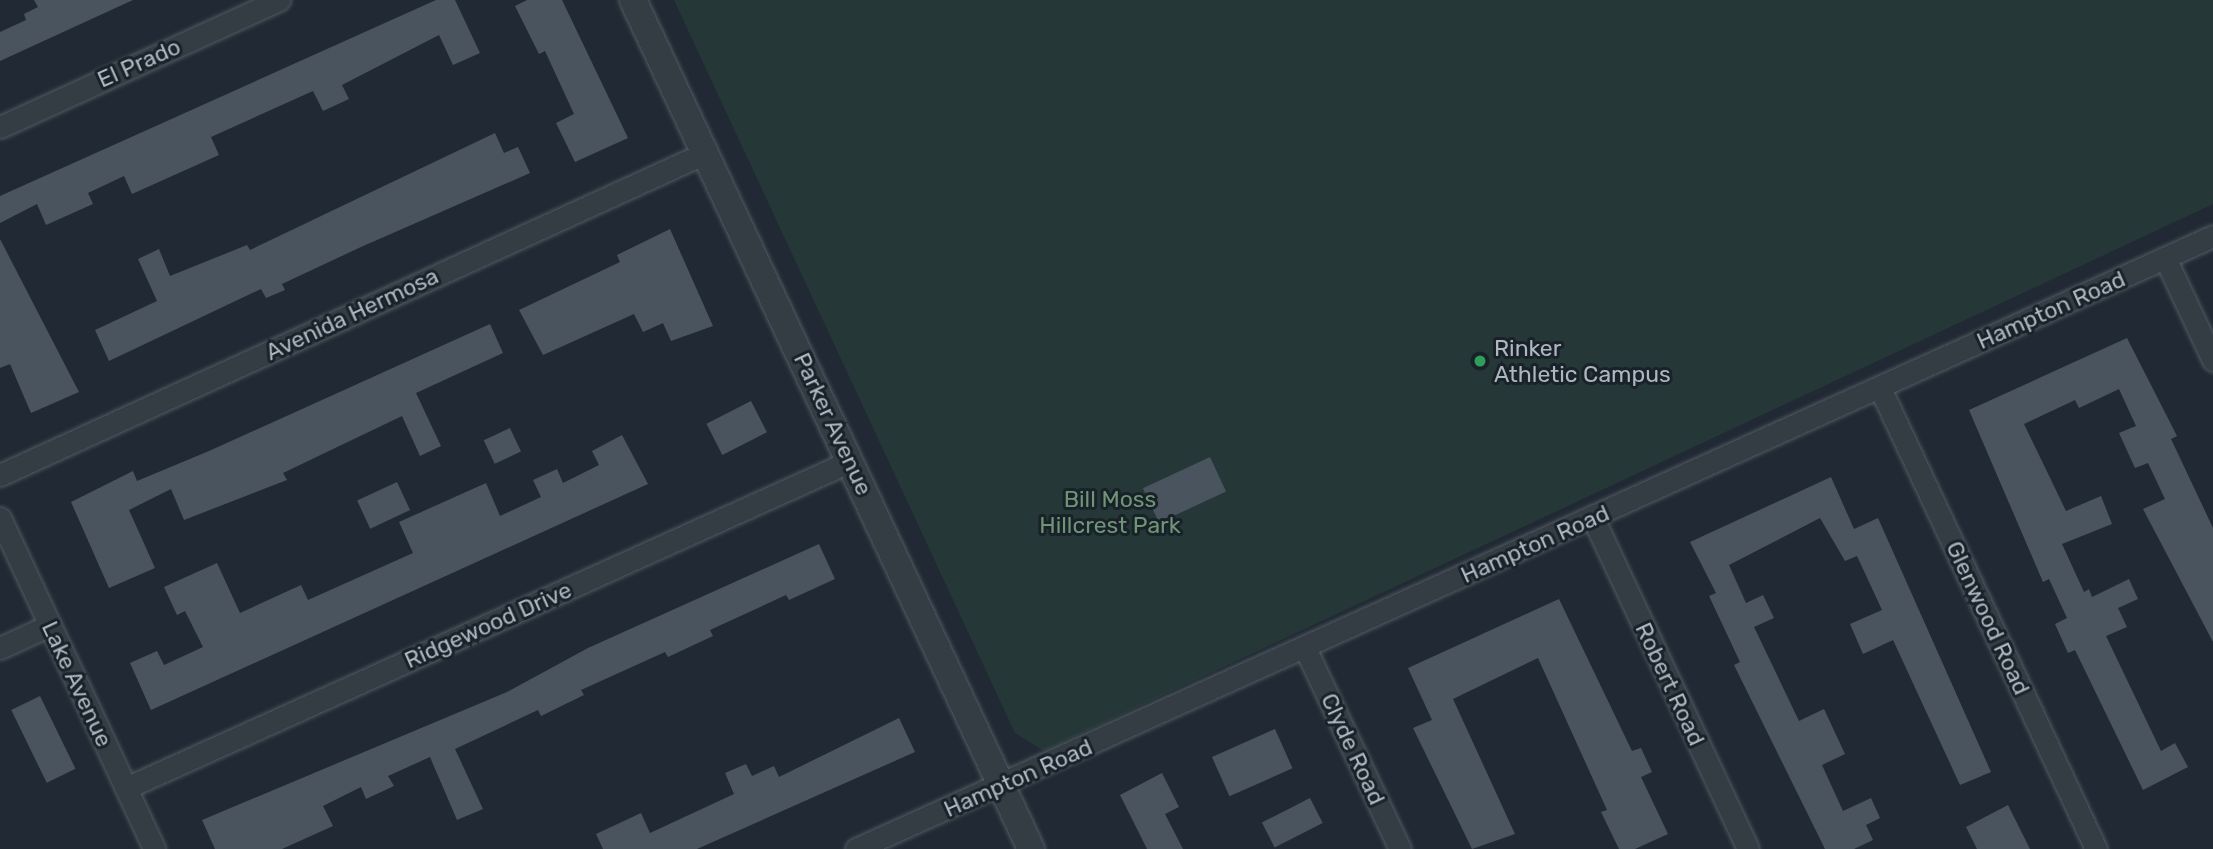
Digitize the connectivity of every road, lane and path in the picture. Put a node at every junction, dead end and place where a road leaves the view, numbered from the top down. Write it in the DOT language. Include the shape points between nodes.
graph roads {
  1 [pos="279,0"];
  2 [pos="633,0"];
  3 [pos="0,127"];
  4 [pos="705,153"];
  5 [pos="2213,236"];
  6 [pos="2165,258"];
  7 [pos="2213,360"];
  8 [pos="1880,388"];
  9 [pos="850,461"];
  10 [pos="0,475"];
  11 [pos="0,518"];
  12 [pos="1592,518"];
  13 [pos="50,625"];
  14 [pos="0,648"];
  15 [pos="1306,648"];
  16 [pos="1002,786"];
  17 [pos="126,788"];
  18 [pos="154,849"];
  19 [pos="856,849"];
  20 [pos="1031,849"];
  21 [pos="1399,849"];
  22 [pos="1748,849"];
  23 [pos="2096,849"];
  1 -- 3 [label="street, El Prado"];
  2 -- 4 [label="street, Parker Avenue"];
  4 -- 9 [label="street, Parker Avenue"];
  4 -- 10 [label="street, Avenida Hermosa"];
  5 -- 6 [label="street, Hampton Road"];
  6 -- 7 [label="street"];
  6 -- 8 [label="street, Hampton Road"];
  8 -- 12 [label="street, Hampton Road"];
  8 -- 23 [label="street, Glenwood Road"];
  9 -- 16 [label="street, Parker Avenue"];
  9 -- 17 [label="street, Ridgewood Drive"];
  11 -- 13 [label="street, Lake Avenue"];
  12 -- 15 [label="street, Hampton Road"];
  12 -- 22 [label="street, Robert Road"];
  13 -- 14 [label="street"];
  13 -- 17 [label="street, Lake Avenue"];
  15 -- 16 [label="street, Hampton Road"];
  15 -- 21 [label="street, Clyde Road"];
  16 -- 19 [label="street, Hampton Road"];
  16 -- 20 [label="street, Parker Avenue"];
  17 -- 18 [label="street, Lake Avenue"];
}
